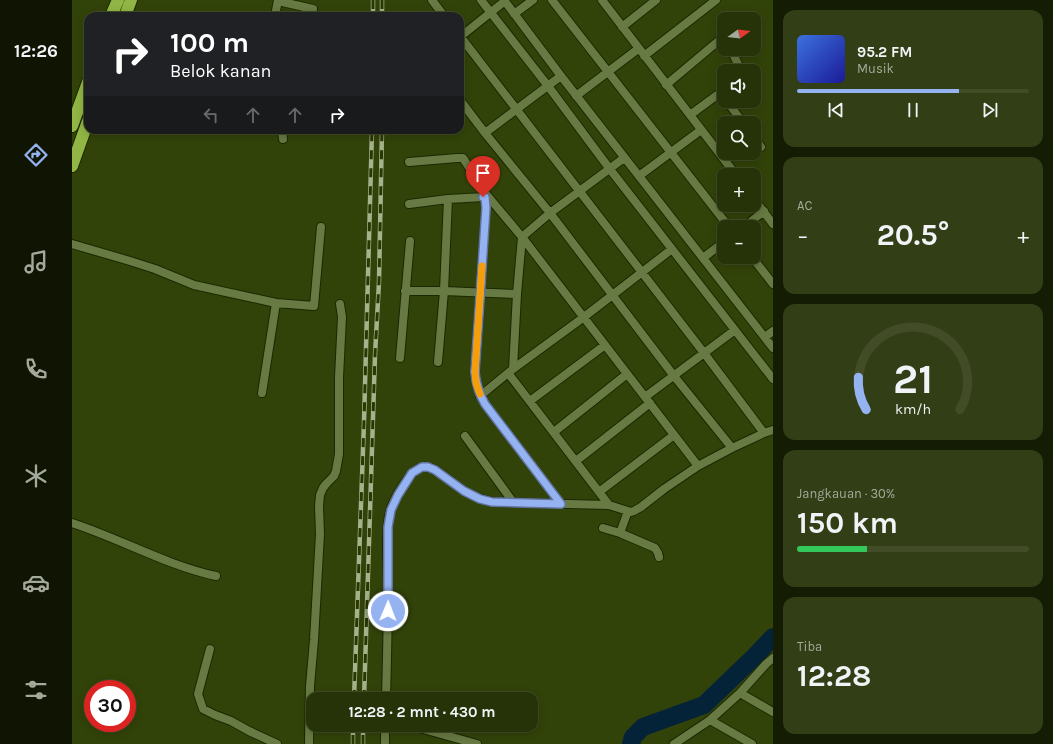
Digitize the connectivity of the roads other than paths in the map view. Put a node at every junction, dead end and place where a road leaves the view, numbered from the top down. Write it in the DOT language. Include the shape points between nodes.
graph roads {
  1 [pos="118,0"];
  2 [pos="131,0"];
  3 [pos="278,0"];
  4 [pos="432,0"];
  5 [pos="481,0"];
  6 [pos="504,0"];
  7 [pos="534,0"];
  8 [pos="552,0"];
  9 [pos="602,0"];
  10 [pos="656,0"];
  11 [pos="716,0"];
  12 [pos="313,9"];
  13 [pos="113,12"];
  14 [pos="126,12"];
  15 [pos="276,12"];
  16 [pos="441,12"];
  17 [pos="491,12"];
  18 [pos="514,14"];
  19 [pos="622,27"];
  20 [pos="464,34"];
  21 [pos="464,42"];
  22 [pos="717,42"];
  23 [pos="638,48"];
  24 [pos="644,56"];
  25 [pos="608,72"];
  26 [pos="561,76"];
  27 [pos="666,85"];
  28 [pos="548,86"];
  29 [pos="84,93"];
  30 [pos="576,96"];
  31 [pos="717,97"];
  32 [pos="464,105"];
  33 [pos="516,110"];
  34 [pos="690,116"];
  35 [pos="72,126"];
  36 [pos="701,130"];
  37 [pos="84,132"];
  38 [pos="485,133"];
  39 [pos="671,152"];
  40 [pos="624,158"];
  41 [pos="409,162"];
  42 [pos="72,166"];
  43 [pos="609,168"];
  44 [pos="731,168"];
  45 [pos="639,176"];
  46 [pos="579,190"];
  47 [pos="486,195"];
  48 [pos="448,199"];
  49 [pos="409,204"];
  50 [pos="761,207"];
  51 [pos="764,211"];
  52 [pos="550,213"];
  53 [pos="724,220"];
  54 [pos="753,220"];
  55 [pos="773,224"];
  56 [pos="321,227"];
  57 [pos="522,237"];
  58 [pos="410,241"];
  59 [pos="72,244"];
  60 [pos="717,247"];
  61 [pos="672,249"];
  62 [pos="703,258"];
  63 [pos="757,264"];
  64 [pos="642,272"];
  65 [pos="773,284"];
  66 [pos="405,291"];
  67 [pos="444,291"];
  68 [pos="480,292"];
  69 [pos="517,294"];
  70 [pos="612,294"];
  71 [pos="276,303"];
  72 [pos="340,304"];
  73 [pos="584,317"];
  74 [pos="735,330"];
  75 [pos="773,331"];
  76 [pos="765,337"];
  77 [pos="605,345"];
  78 [pos="773,348"];
  79 [pos="704,353"];
  80 [pos="400,358"];
  81 [pos="438,362"];
  82 [pos="510,371"];
  83 [pos="627,374"];
  84 [pos="674,376"];
  85 [pos="773,378"];
  86 [pos="262,393"];
  87 [pos="480,396"];
  88 [pos="647,400"];
  89 [pos="530,401"];
  90 [pos="773,430"];
  91 [pos="554,432"];
  92 [pos="764,432"];
  93 [pos="674,435"];
  94 [pos="465,436"];
  95 [pos="732,448"];
  96 [pos="576,461"];
  97 [pos="698,466"];
  98 [pos="600,492"];
  99 [pos="513,502"];
  100 [pos="561,504"];
  101 [pos="610,505"];
  102 [pos="628,511"];
  103 [pos="72,523"];
  104 [pos="603,528"];
  105 [pos="620,533"];
  106 [pos="659,557"];
  107 [pos="216,576"];
  108 [pos="210,649"];
  109 [pos="771,663"];
  110 [pos="386,692"];
  111 [pos="740,693"];
  112 [pos="773,712"];
  113 [pos="710,720"];
  114 [pos="386,732"];
  115 [pos="434,732"];
  116 [pos="277,744"];
  117 [pos="309,744"];
  118 [pos="385,744"];
  119 [pos="477,744"];
  120 [pos="676,744"];
  121 [pos="752,744"];
  1 -- 13 [label="highway"];
  2 -- 14 [label="highway"];
  3 -- 12 [label="street"];
  3 -- 15 [label="street"];
  4 -- 16 [label="street"];
  5 -- 17 [label="street"];
  6 -- 17 [label="street"];
  6 -- 18 [label="street"];
  7 -- 18 [label="street"];
  8 -- 25 [label="street"];
  9 -- 19 [label="street"];
  10 -- 19 [label="street"];
  11 -- 24 [label="street"];
  17 -- 20 [label="street"];
  17 -- 28 [label="street"];
  18 -- 26 [label="street"];
  19 -- 23 [label="street"];
  21 -- 33 [label="street"];
  22 -- 27 [label="street"];
  23 -- 24 [label="street"];
  23 -- 25 [label="street"];
  24 -- 27 [label="street"];
  25 -- 30 [label="street"];
  25 -- 39 [label="street"];
  26 -- 28 [label="street"];
  26 -- 30 [label="street"];
  27 -- 34 [label="street"];
  28 -- 33 [label="street"];
  28 -- 43 [label="street"];
  29 -- 35 [label="highway"];
  30 -- 40 [label="street"];
  31 -- 34 [label="street"];
  32 -- 38 [label="street"];
  33 -- 38 [label="street"];
  33 -- 46 [label="street"];
  34 -- 36 [label="street"];
  36 -- 39 [label="street"];
  36 -- 44 [label="street"];
  37 -- 42 [label="highway"];
  38 -- 52 [label="street"];
  39 -- 45 [label="street"];
  39 -- 53 [label="street"];
  40 -- 43 [label="street"];
  40 -- 45 [label="street"];
  41 -- 47 [label="street" via="462,158"];
  43 -- 46 [label="street"];
  43 -- 61 [label="street"];
  45 -- 62 [label="street"];
  46 -- 52 [label="street"];
  46 -- 64 [label="street"];
  47 -- 48 [label="street"];
  47 -- 57 [label="street"];
  47 -- 68 [label="street"];
  48 -- 49 [label="street"];
  48 -- 67 [label="street"];
  50 -- 51 [label="street"];
  51 -- 54 [label="street"];
  51 -- 55 [label="street"];
  52 -- 57 [label="street"];
  52 -- 70 [label="street"];
  56 -- 71 [label="street" via="314,306"];
  57 -- 69 [label="street"];
  57 -- 73 [label="street"];
  58 -- 66 [label="street"];
  59 -- 71 [label="street" via="154,269 194,285"];
  60 -- 62 [label="street"];
  61 -- 64 [label="street"];
  61 -- 74 [label="street"];
  62 -- 76 [label="street"];
  63 -- 65 [label="street"];
  64 -- 70 [label="street"];
  64 -- 79 [label="street"];
  66 -- 67 [label="street"];
  66 -- 80 [label="street"];
  67 -- 68 [label="street"];
  67 -- 81 [label="street"];
  68 -- 69 [label="street"];
  68 -- 87 [label="street" via="475,372"];
  69 -- 82 [label="street"];
  70 -- 73 [label="street"];
  70 -- 84 [label="street"];
  71 -- 86 [label="street"];
  72 -- 117 [label="street" via="342,318 339,454 334,476 320,495"];
  73 -- 77 [label="street"];
  73 -- 82 [label="street"];
  74 -- 79 [label="street"];
  74 -- 85 [label="street"];
  75 -- 76 [label="street"];
  76 -- 78 [label="street"];
  77 -- 83 [label="street"];
  77 -- 89 [label="street"];
  79 -- 84 [label="street"];
  79 -- 92 [label="street"];
  82 -- 87 [label="street"];
  82 -- 89 [label="street"];
  83 -- 88 [label="street"];
  83 -- 91 [label="street"];
  84 -- 88 [label="street"];
  84 -- 95 [label="street"];
  87 -- 100 [label="street"];
  88 -- 93 [label="street"];
  88 -- 96 [label="street"];
  89 -- 91 [label="street"];
  90 -- 92 [label="street"];
  91 -- 96 [label="street"];
  92 -- 95 [label="street"];
  93 -- 97 [label="street"];
  93 -- 98 [label="street"];
  94 -- 99 [label="street"];
  95 -- 97 [label="street"];
  96 -- 98 [label="street"];
  97 -- 102 [label="street" via="638,509"];
  98 -- 101 [label="street"];
  99 -- 100 [label="street"];
  99 -- 110 [label="street" via="480,499 428,467 422,467 412,473 391,510 388,527"];
  100 -- 101 [label="street"];
  101 -- 102 [label="street"];
  102 -- 105 [label="street"];
  103 -- 107 [label="street" via="182,567"];
  104 -- 105 [label="street"];
  105 -- 106 [label="street" via="654,548"];
  108 -- 116 [label="street" via="198,694 203,709"];
  109 -- 111 [label="street"];
  111 -- 112 [label="street"];
  111 -- 113 [label="street"];
  113 -- 120 [label="street"];
  113 -- 121 [label="street"];
  114 -- 118 [label="street"];
  115 -- 119 [label="street"];
}
